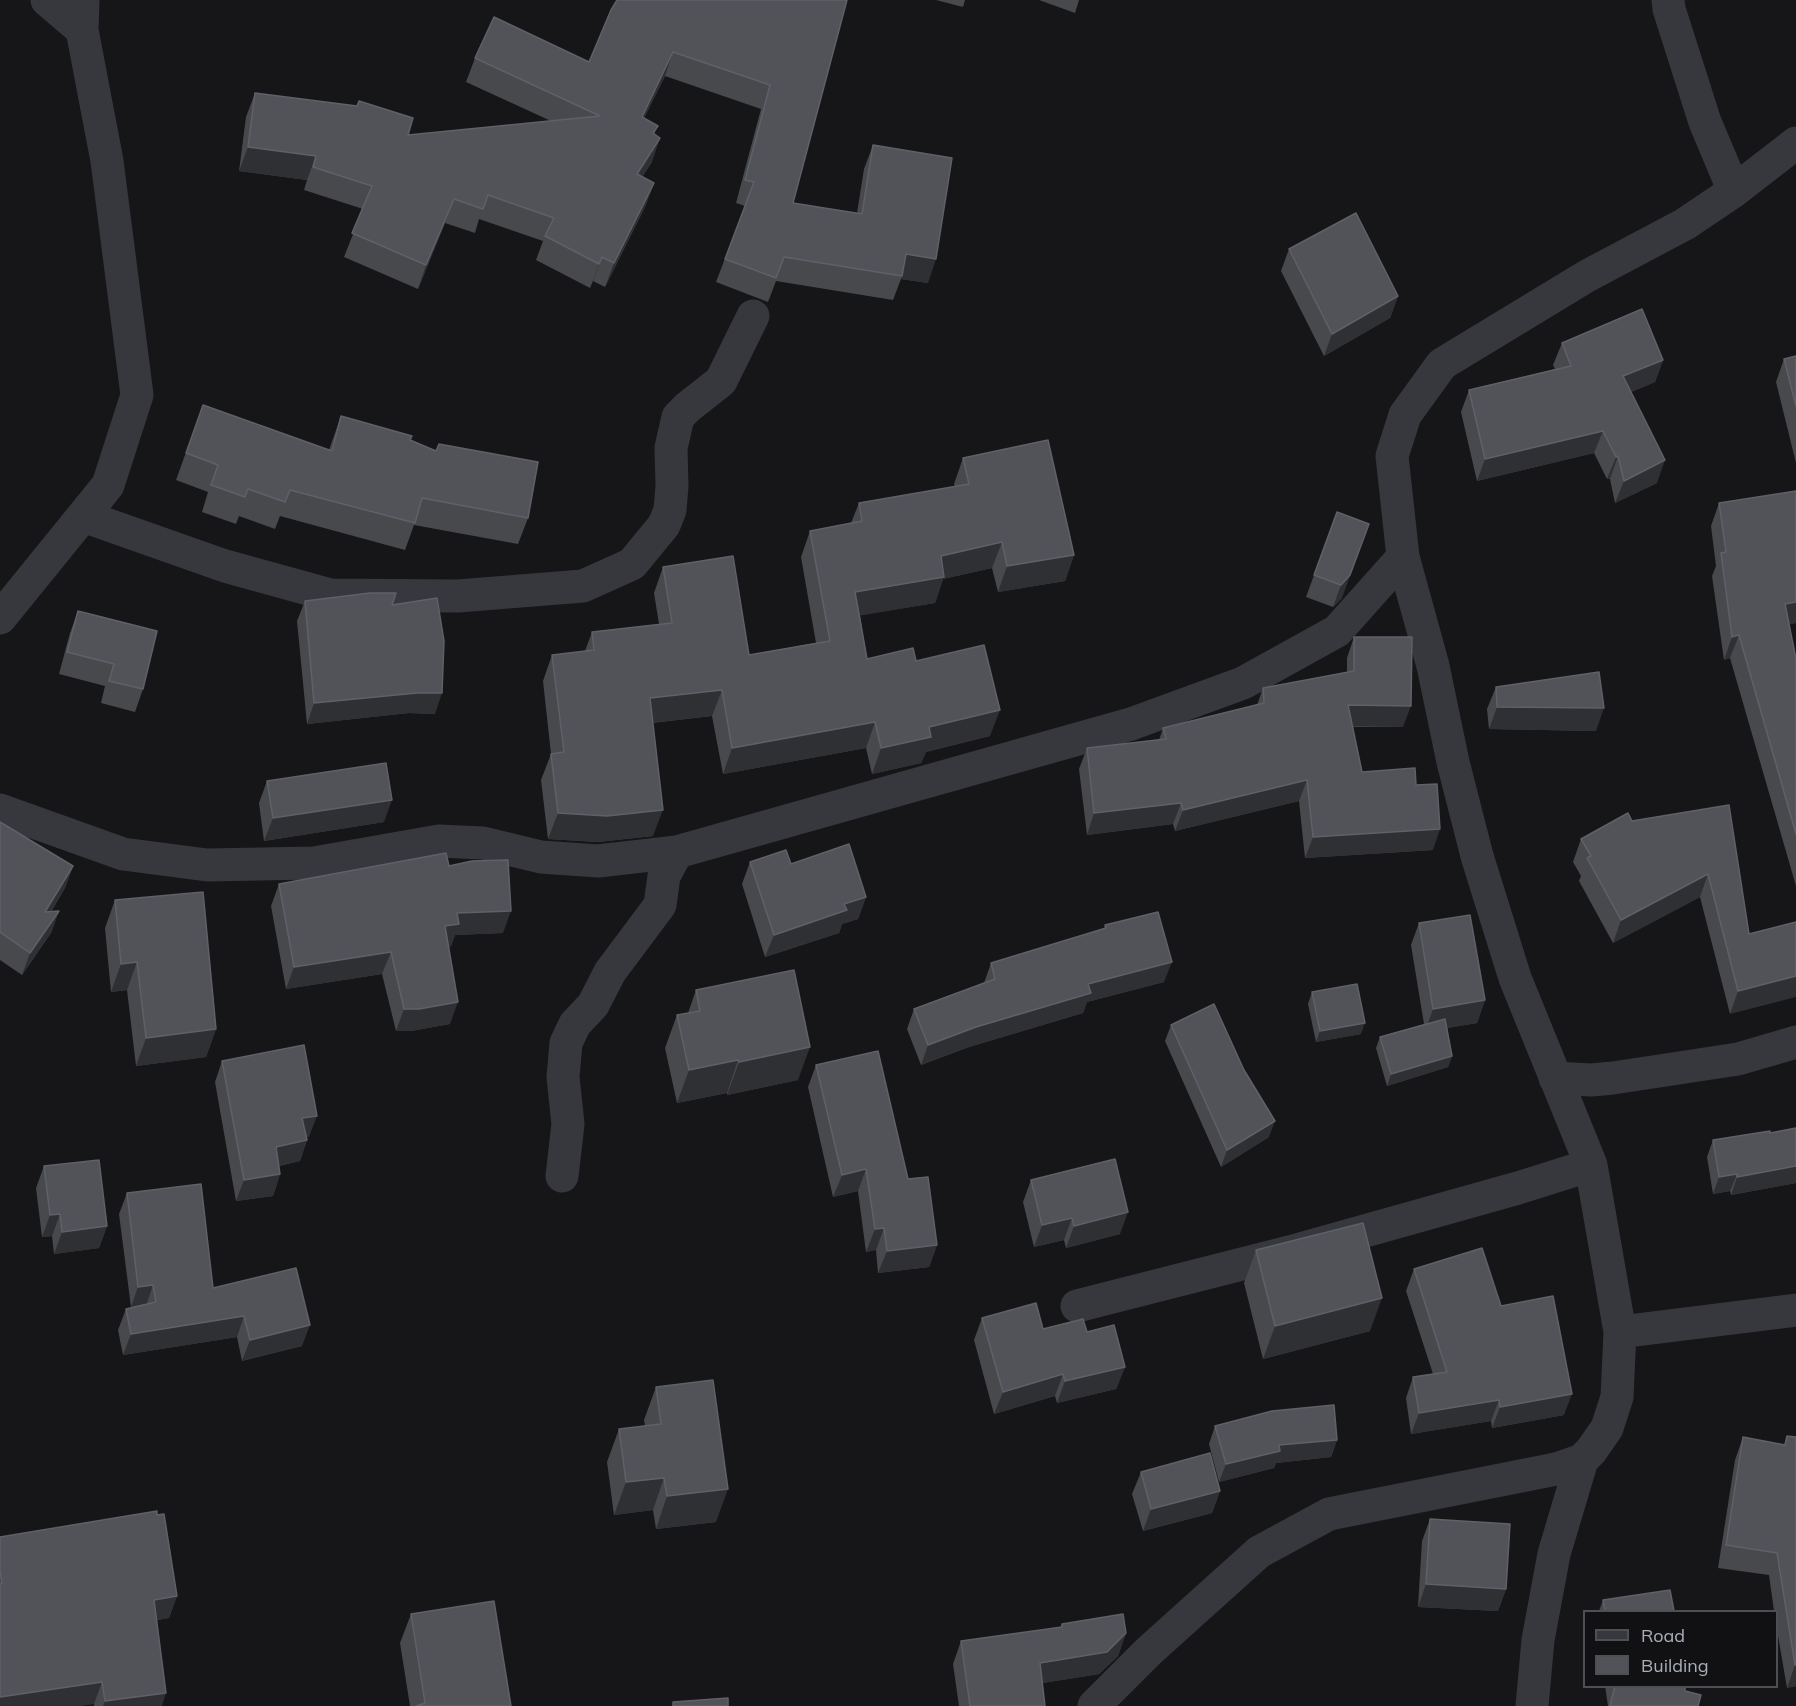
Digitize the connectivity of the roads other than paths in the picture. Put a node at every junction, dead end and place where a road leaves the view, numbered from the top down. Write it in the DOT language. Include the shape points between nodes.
graph roads {
  1 [pos="47,0"];
  2 [pos="1668,0"];
  3 [pos="82,15"];
  4 [pos="1796,143"];
  5 [pos="1734,191"];
  6 [pos="753,316"];
  7 [pos="83,516"];
  8 [pos="1404,557"];
  9 [pos="0,618"];
  10 [pos="0,810"];
  11 [pos="677,852"];
  12 [pos="1796,1042"];
  13 [pos="1555,1077"];
  14 [pos="1591,1165"];
  15 [pos="562,1176"];
  16 [pos="1077,1306"];
  17 [pos="1796,1310"];
  18 [pos="1620,1332"];
  19 [pos="1582,1460"];
  20 [pos="1094,1706"];
  21 [pos="1532,1706"];
  1 -- 3 [label="street"];
  2 -- 5 [label="street" via="1705,122"];
  3 -- 7 [label="street" via="107,161 137,395 108,485"];
  4 -- 5 [label="street"];
  5 -- 8 [label="street" via="1685,224 1587,276 1442,363 1405,415 1392,456"];
  6 -- 7 [label="street" via="721,381 678,417 671,448 670,510 664,525 632,564 583,585 458,596 330,595 225,566"];
  7 -- 9 [label="street"];
  8 -- 11 [label="street" via="1337,631 1243,683 1131,724"];
  8 -- 13 [label="street" via="1477,856 1515,978"];
  10 -- 11 [label="street" via="123,854 207,865 314,864 439,841 483,843 541,857 598,861"];
  11 -- 15 [label="street" via="664,876 660,905 610,972 566,1043 562,1077 568,1124"];
  12 -- 13 [label="street" via="1738,1059 1634,1075 1591,1080"];
  13 -- 14 [label="street"];
  14 -- 16 [label="street" via="1297,1250"];
  14 -- 18 [label="street"];
  17 -- 18 [label="street"];
  18 -- 19 [label="street" via="1617,1397 1607,1428"];
  19 -- 20 [label="street" via="1556,1469 1329,1514 1259,1552"];
  19 -- 21 [label="street" via="1554,1554 1538,1640"];
}
